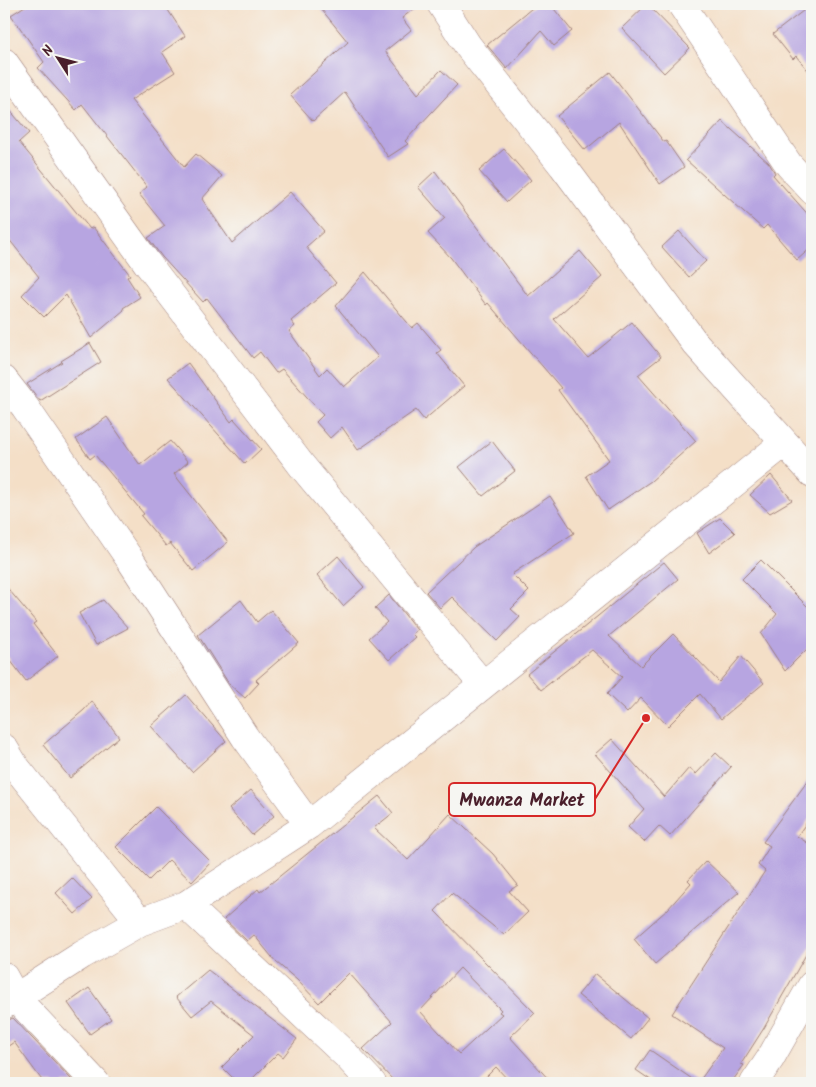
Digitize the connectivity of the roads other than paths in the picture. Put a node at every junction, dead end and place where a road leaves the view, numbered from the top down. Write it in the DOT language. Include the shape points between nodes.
graph roads {
  1 [pos="441,4"];
  2 [pos="681,4"];
  3 [pos="4,62"];
  4 [pos="812,190"];
  5 [pos="4,380"];
  6 [pos="802,456"];
  7 [pos="483,685"];
  8 [pos="8,763"];
  9 [pos="309,825"];
  10 [pos="186,905"];
  11 [pos="140,922"];
  12 [pos="812,985"];
  13 [pos="8,993"];
  14 [pos="96,1083"];
  15 [pos="372,1083"];
  16 [pos="754,1083"];
  1 -- 6 [label="street" via="468,46 696,343"];
  2 -- 4 [label="street" via="789,165"];
  3 -- 7 [label="street" via="147,262 296,458"];
  5 -- 9 [label="street" via="131,561 244,737"];
  6 -- 7 [label="street"];
  7 -- 9 [label="street"];
  8 -- 11 [label="street"];
  9 -- 10 [label="street"];
  10 -- 11 [label="street"];
  10 -- 15 [label="street"];
  11 -- 13 [label="street"];
  12 -- 16 [label="street"];
  13 -- 14 [label="street"];
}
